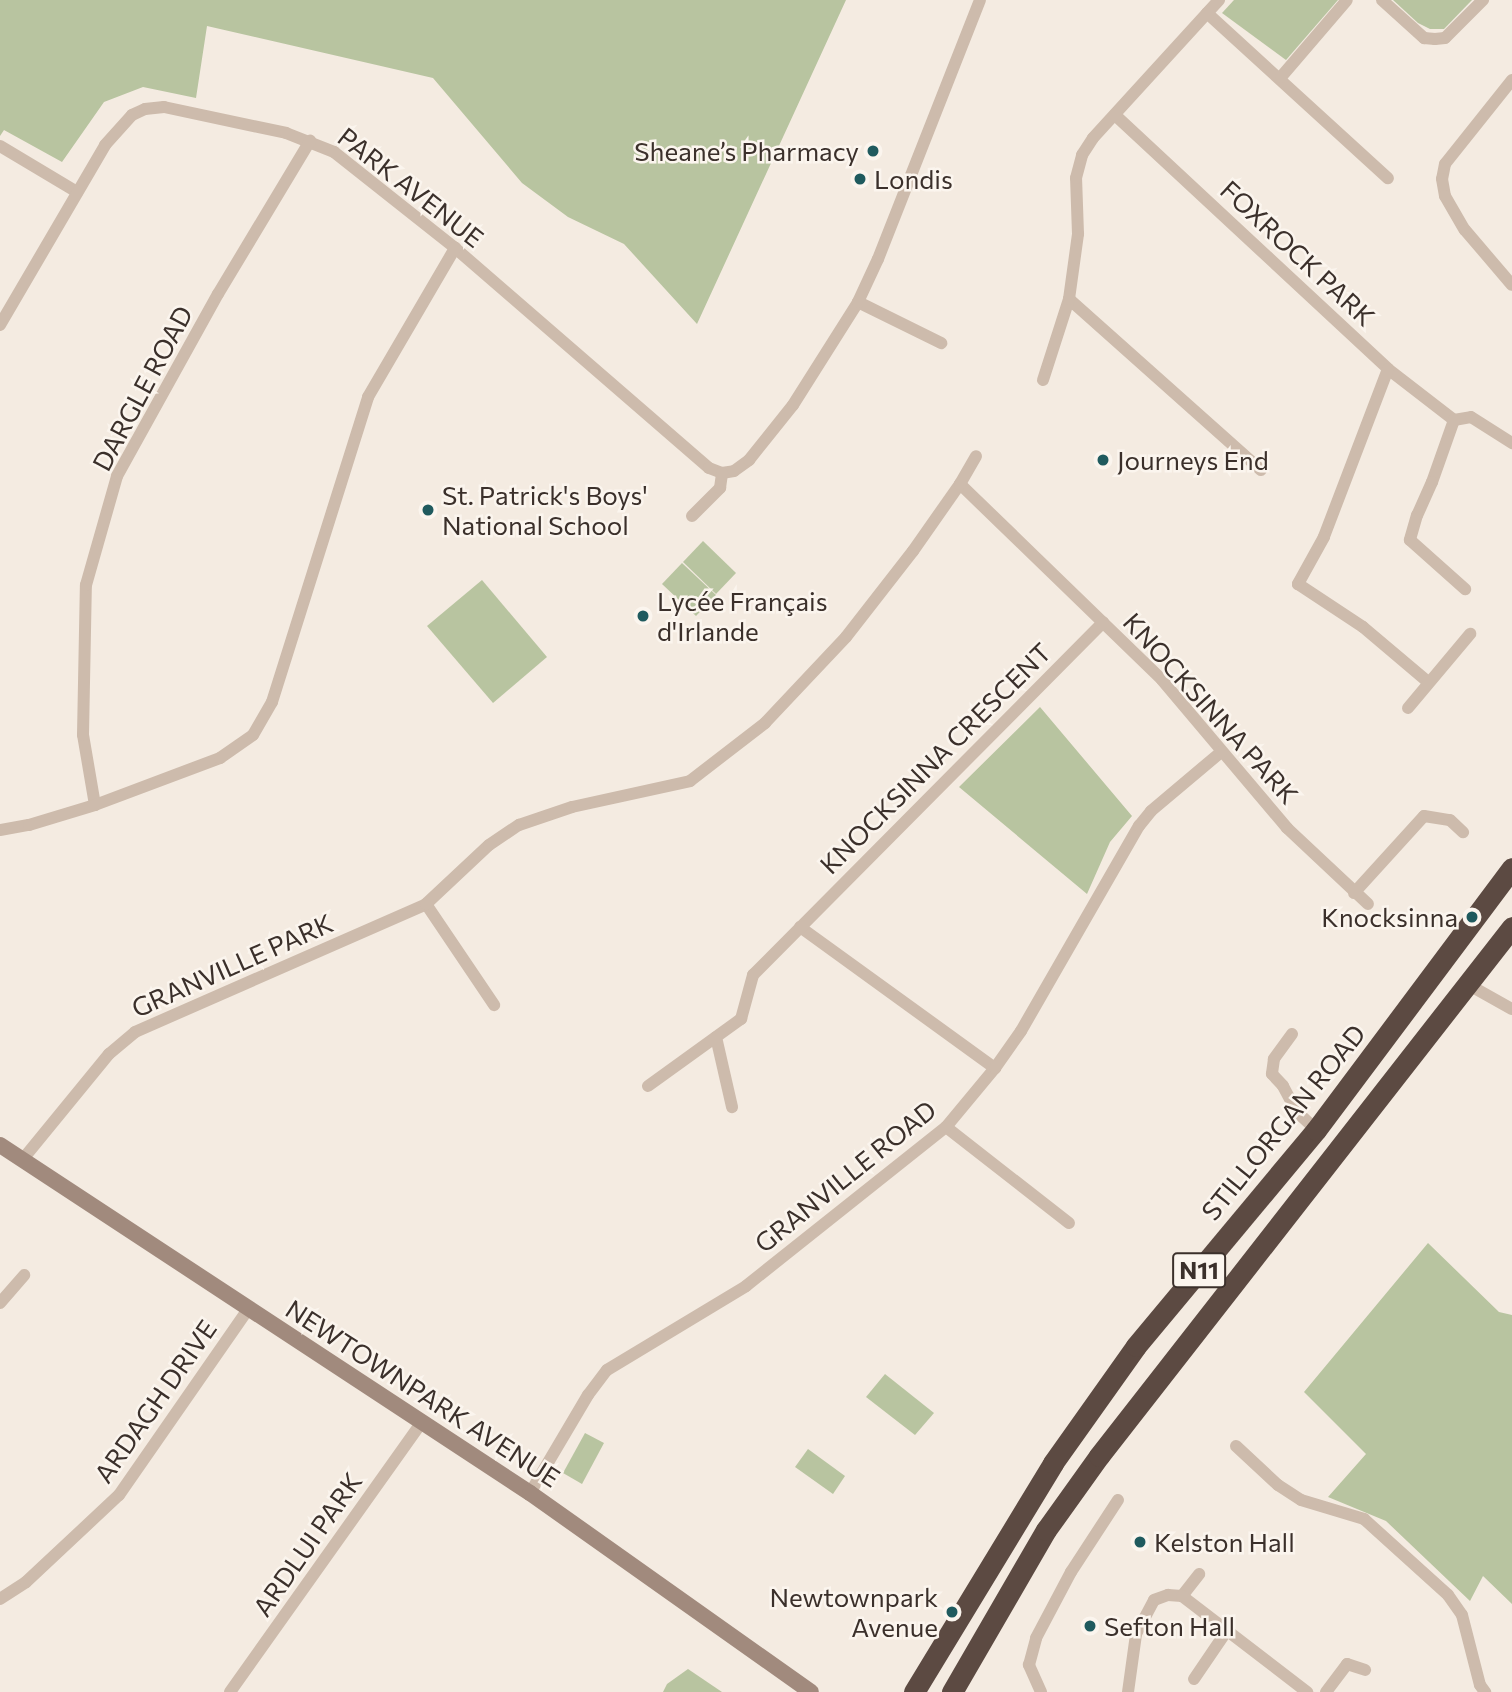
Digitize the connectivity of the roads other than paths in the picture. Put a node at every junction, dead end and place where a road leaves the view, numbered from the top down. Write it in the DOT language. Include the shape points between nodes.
graph roads {
  1 [pos="980,0"];
  2 [pos="1219,0"];
  3 [pos="1347,0"];
  4 [pos="1382,0"];
  5 [pos="1483,0"];
  6 [pos="1207,13"];
  7 [pos="1281,77"];
  8 [pos="1512,80"];
  9 [pos="1115,115"];
  10 [pos="310,141"];
  11 [pos="0,146"];
  12 [pos="1388,178"];
  13 [pos="77,192"];
  14 [pos="455,248"];
  15 [pos="1512,285"];
  16 [pos="1069,299"];
  17 [pos="858,302"];
  18 [pos="0,325"];
  19 [pos="942,343"];
  20 [pos="1388,369"];
  21 [pos="1043,380"];
  22 [pos="1454,420"];
  23 [pos="1512,443"];
  24 [pos="976,456"];
  25 [pos="1261,470"];
  26 [pos="722,473"];
  27 [pos="960,484"];
  28 [pos="692,516"];
  29 [pos="1465,589"];
  30 [pos="1103,622"];
  31 [pos="1470,634"];
  32 [pos="1428,682"];
  33 [pos="1408,708"];
  34 [pos="1221,752"];
  35 [pos="95,805"];
  36 [pos="0,830"];
  37 [pos="1464,832"];
  38 [pos="1512,867"];
  39 [pos="1354,894"];
  40 [pos="1368,904"];
  41 [pos="426,905"];
  42 [pos="800,926"];
  43 [pos="1512,927"];
  44 [pos="1469,985"];
  45 [pos="494,1005"];
  46 [pos="1512,1009"];
  47 [pos="1292,1034"];
  48 [pos="716,1037"];
  49 [pos="995,1068"];
  50 [pos="648,1086"];
  51 [pos="732,1107"];
  52 [pos="946,1127"];
  53 [pos="1316,1130"];
  54 [pos="0,1145"];
  55 [pos="23,1158"];
  56 [pos="1069,1223"];
  57 [pos="24,1275"];
  58 [pos="0,1303"];
  59 [pos="249,1308"];
  60 [pos="422,1422"];
  61 [pos="1236,1446"];
  62 [pos="530,1493"];
  63 [pos="1118,1500"];
  64 [pos="1199,1574"];
  65 [pos="1182,1596"];
  66 [pos="0,1599"];
  67 [pos="1226,1632"];
  68 [pos="1365,1670"];
  69 [pos="1194,1679"];
  70 [pos="958,1686"];
  71 [pos="230,1692"];
  72 [pos="811,1692"];
  73 [pos="914,1692"];
  74 [pos="1041,1692"];
  75 [pos="1128,1692"];
  76 [pos="1307,1692"];
  77 [pos="1326,1692"];
  78 [pos="1485,1692"];
  1 -- 17 [label="street"];
  2 -- 6 [label="street"];
  3 -- 7 [label="street"];
  4 -- 5 [label="street" via="1424,38 1435,39 1445,38"];
  6 -- 7 [label="street"];
  6 -- 9 [label="street"];
  7 -- 12 [label="street"];
  8 -- 15 [label="street" via="1446,164 1442,179 1465,230"];
  9 -- 16 [label="street" via="1093,138 1076,178 1078,234"];
  9 -- 20 [label="street, FOXROCK PARK"];
  10 -- 13 [label="street, PARK AVENUE" via="164,107 145,109 132,115 105,145"];
  10 -- 14 [label="street, PARK AVENUE" via="376,182"];
  10 -- 35 [label="street, DARGLE ROAD" via="117,476 86,585 83,735"];
  11 -- 13 [label="street"];
  13 -- 18 [label="street"];
  14 -- 26 [label="street, PARK AVENUE" via="709,468"];
  14 -- 35 [label="street" via="368,397 272,702 253,735 220,758"];
  16 -- 21 [label="street"];
  16 -- 25 [label="street"];
  17 -- 19 [label="street"];
  17 -- 26 [label="street" via="767,439 739,468"];
  20 -- 22 [label="street, FOXROCK PARK"];
  20 -- 32 [label="street" via="1324,537 1298,584 1363,627"];
  22 -- 23 [label="street, FOXROCK PARK" via="1471,417"];
  22 -- 29 [label="street" via="1410,541"];
  24 -- 27 [label="street, GRANVILLE PARK"];
  26 -- 28 [label="street" via="720,488"];
  27 -- 30 [label="street, KNOCKSINNA PARK"];
  27 -- 41 [label="street, GRANVILLE PARK" via="846,637 765,723 691,781 572,807 519,825 489,845"];
  30 -- 34 [label="street, KNOCKSINNA PARK" via="1162,680"];
  30 -- 42 [label="street, KNOCKSINNA CRESCENT"];
  31 -- 32 [label="street"];
  32 -- 33 [label="street"];
  34 -- 39 [label="street, KNOCKSINNA PARK" via="1287,828"];
  34 -- 49 [label="street, GRANVILLE ROAD" via="1151,811 1134,832 1021,1031"];
  35 -- 36 [label="street"];
  37 -- 39 [label="street" via="1450,820 1424,816"];
  38 -- 53 [label="highway, STILLORGAN ROAD / N11"];
  39 -- 40 [label="street, KNOCKSINNA PARK"];
  41 -- 45 [label="street"];
  41 -- 55 [label="street, GRANVILLE PARK" via="135,1032 108,1054"];
  42 -- 48 [label="street, KNOCKSINNA CRESCENT" via="753,975 741,1019"];
  42 -- 49 [label="street"];
  43 -- 44 [label="highway, N11"];
  44 -- 46 [label="street"];
  44 -- 70 [label="highway, N11" via="1116,1433 1039,1541"];
  47 -- 53 [label="street" via="1274,1059 1272,1074 1297,1112"];
  48 -- 50 [label="street"];
  48 -- 51 [label="street"];
  49 -- 52 [label="street, GRANVILLE ROAD"];
  52 -- 56 [label="street"];
  52 -- 62 [label="street, GRANVILLE ROAD" via="746,1286 607,1370"];
  53 -- 73 [label="highway, STILLORGAN ROAD / N11" via="1136,1346 1053,1463"];
  54 -- 55 [label="main road, NEWTOWNPARK AVENUE"];
  55 -- 59 [label="main road, NEWTOWNPARK AVENUE"];
  57 -- 58 [label="street"];
  59 -- 60 [label="main road, NEWTOWNPARK AVENUE"];
  59 -- 66 [label="street, ARDAGH DRIVE" via="120,1495 26,1582"];
  60 -- 62 [label="main road, NEWTOWNPARK AVENUE"];
  60 -- 71 [label="street, ARDLUI PARK"];
  61 -- 78 [label="street" via="1301,1500 1364,1520 1448,1595 1462,1615"];
  62 -- 72 [label="main road, NEWTOWNPARK AVENUE"];
  63 -- 74 [label="street" via="1071,1572 1036,1638 1028,1665"];
  64 -- 65 [label="street"];
  65 -- 67 [label="street"];
  65 -- 75 [label="street" via="1154,1600 1146,1611 1136,1634"];
  67 -- 69 [label="street"];
  67 -- 76 [label="street"];
  68 -- 77 [label="street" via="1347,1664"];
}
